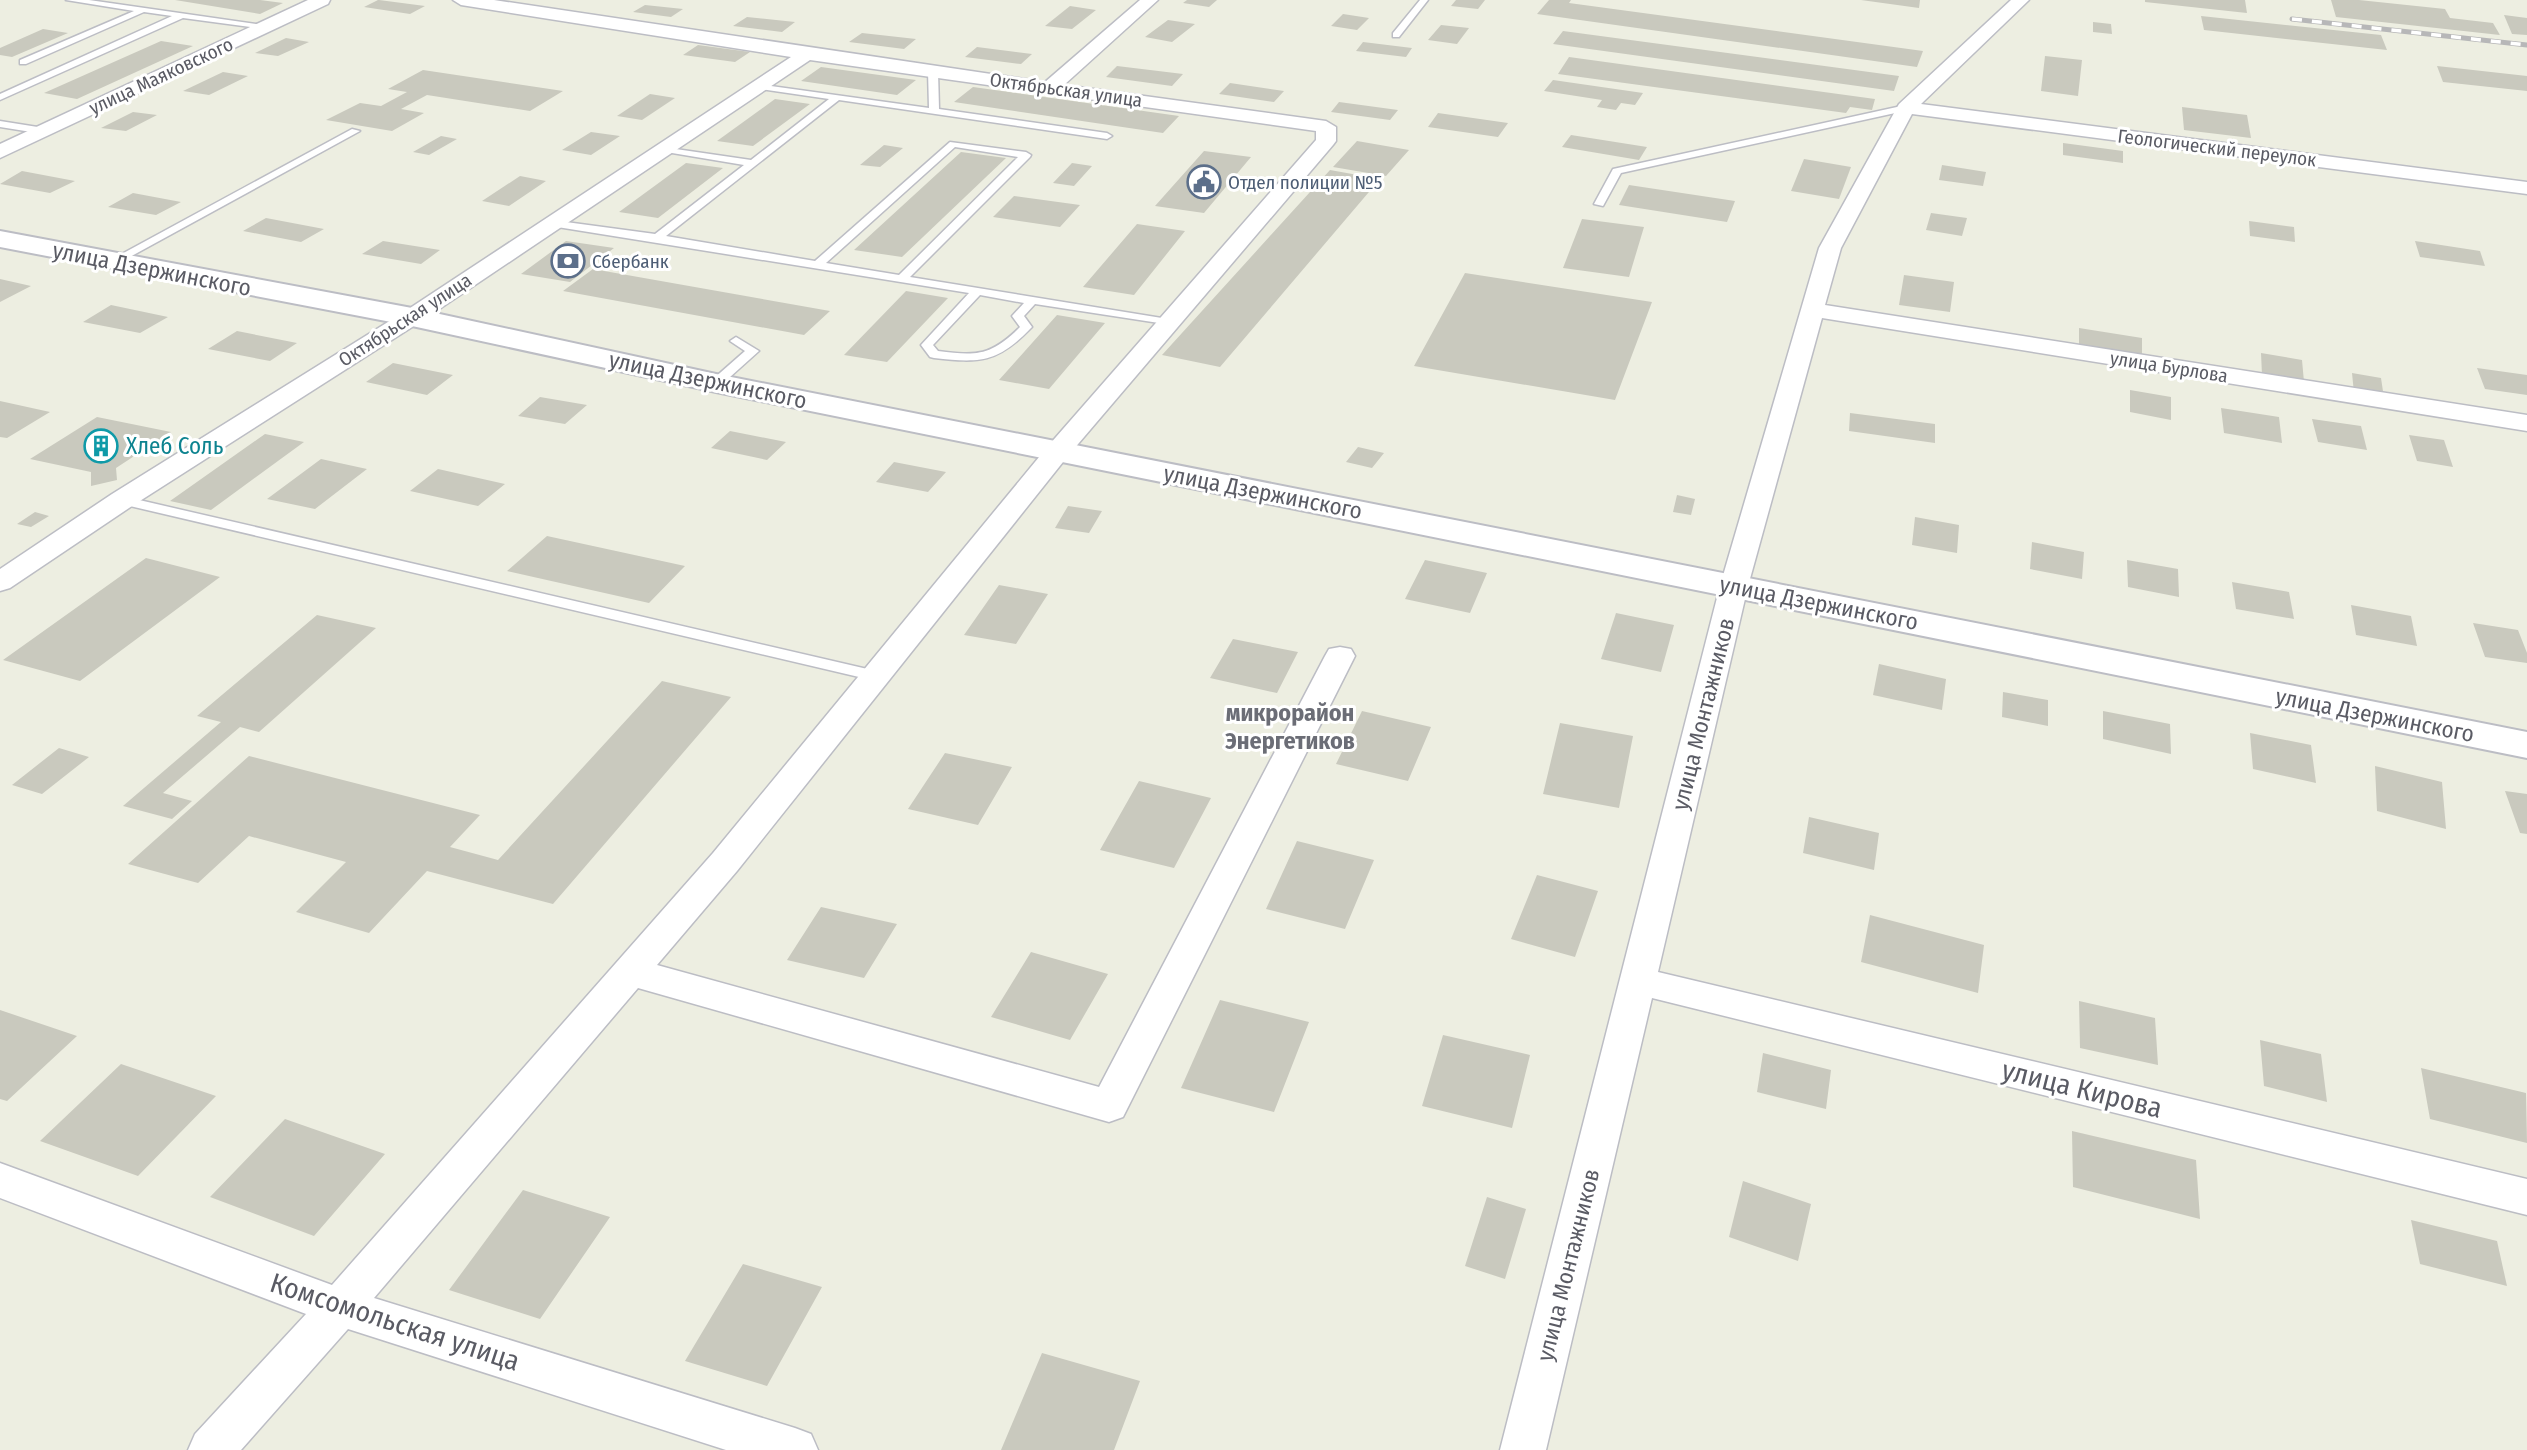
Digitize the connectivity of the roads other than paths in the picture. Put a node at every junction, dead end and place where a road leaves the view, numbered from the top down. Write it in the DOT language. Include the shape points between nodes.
graph roads {
  1 [pos="70,0"];
  2 [pos="322,0"];
  3 [pos="461,0"];
  4 [pos="1150,0"];
  5 [pos="1424,0"];
  6 [pos="2021,0"];
  7 [pos="143,10"];
  8 [pos="182,15"];
  9 [pos="266,26"];
  10 [pos="1396,35"];
  11 [pos="807,54"];
  12 [pos="23,62"];
  13 [pos="933,71"];
  14 [pos="760,86"];
  15 [pos="1049,87"];
  16 [pos="0,97"];
  17 [pos="837,97"];
  18 [pos="1906,108"];
  19 [pos="934,111"];
  20 [pos="0,124"];
  21 [pos="44,131"];
  22 [pos="355,131"];
  23 [pos="1107,136"];
  24 [pos="666,149"];
  25 [pos="0,152"];
  26 [pos="753,163"];
  27 [pos="2527,188"];
  28 [pos="1599,204"];
  29 [pos="551,223"];
  30 [pos="657,238"];
  31 [pos="0,239"];
  32 [pos="113,262"];
  33 [pos="818,264"];
  34 [pos="901,279"];
  35 [pos="978,291"];
  36 [pos="1033,300"];
  37 [pos="1812,310"];
  38 [pos="412,317"];
  39 [pos="1168,323"];
  40 [pos="736,341"];
  41 [pos="716,383"];
  42 [pos="2527,423"];
  43 [pos="1058,451"];
  44 [pos="122,500"];
  45 [pos="0,582"];
  46 [pos="1734,586"];
  47 [pos="1340,656"];
  48 [pos="876,676"];
  49 [pos="2527,745"];
  50 [pos="630,972"];
  51 [pos="1637,981"];
  52 [pos="0,1180"];
  53 [pos="2527,1198"];
  54 [pos="340,1307"];
  55 [pos="790,1449"];
  56 [pos="211,1450"];
  57 [pos="1523,1450"];
  1 -- 7 [label="lane"];
  2 -- 9 [label="street, улица Маяковского"];
  3 -- 11 [label="street, Октябрьская улица"];
  4 -- 15 [label="street"];
  5 -- 10 [label="lane"];
  6 -- 18 [label="street, улица Монтажников"];
  7 -- 8 [label="lane"];
  7 -- 12 [label="lane"];
  8 -- 9 [label="lane"];
  8 -- 16 [label="lane"];
  9 -- 21 [label="street, улица Маяковского"];
  11 -- 13 [label="street, Октябрьская улица"];
  11 -- 14 [label="street, Октябрьская улица"];
  13 -- 15 [label="street, Октябрьская улица"];
  13 -- 19 [label="lane"];
  14 -- 17 [label="lane"];
  14 -- 24 [label="street, Октябрьская улица"];
  15 -- 39 [label="street, Октябрьская улица" via="1326,127 1326,141"];
  17 -- 19 [label="lane"];
  17 -- 26 [label="lane"];
  18 -- 27 [label="street, Геологический переулок"];
  18 -- 28 [label="lane" via="1617,171"];
  18 -- 37 [label="street, улица Монтажников" via="1830,248"];
  19 -- 23 [label="lane"];
  20 -- 21 [label="lane"];
  21 -- 25 [label="street, улица Маяковского"];
  22 -- 32 [label="lane"];
  24 -- 26 [label="lane"];
  24 -- 29 [label="street, Октябрьская улица"];
  26 -- 30 [label="lane"];
  29 -- 30 [label="lane"];
  29 -- 38 [label="street, Октябрьская улица"];
  30 -- 33 [label="lane"];
  31 -- 32 [label="street, улица Дзержинского"];
  32 -- 38 [label="street, улица Дзержинского"];
  33 -- 34 [label="lane"];
  33 -- 34 [label="lane" via="953,144 1026,155"];
  34 -- 35 [label="lane"];
  35 -- 36 [label="lane"];
  35 -- 36 [label="lane" via="928,345 934,355 992,357 1026,327 1018,316"];
  36 -- 39 [label="lane"];
  37 -- 42 [label="street, улица Бурлова"];
  37 -- 46 [label="street, улица Монтажников"];
  38 -- 41 [label="street, улица Дзержинского"];
  38 -- 44 [label="street, Октябрьская улица"];
  39 -- 43 [label="street"];
  40 -- 41 [label="lane" via="753,351"];
  41 -- 43 [label="street, улица Дзержинского"];
  43 -- 46 [label="street, улица Дзержинского"];
  43 -- 48 [label="street"];
  44 -- 45 [label="street, Октябрьская улица"];
  44 -- 48 [label="lane"];
  46 -- 49 [label="street, улица Дзержинского"];
  46 -- 51 [label="street, улица Монтажников"];
  47 -- 50 [label="street" via="1109,1106"];
  48 -- 50 [label="street"];
  50 -- 54 [label="street"];
  51 -- 53 [label="street, улица Кирова"];
  51 -- 57 [label="street, улица Монтажников"];
  52 -- 54 [label="street, Комсомольская улица"];
  54 -- 55 [label="street, Комсомольская улица"];
  54 -- 56 [label="street"];
}
